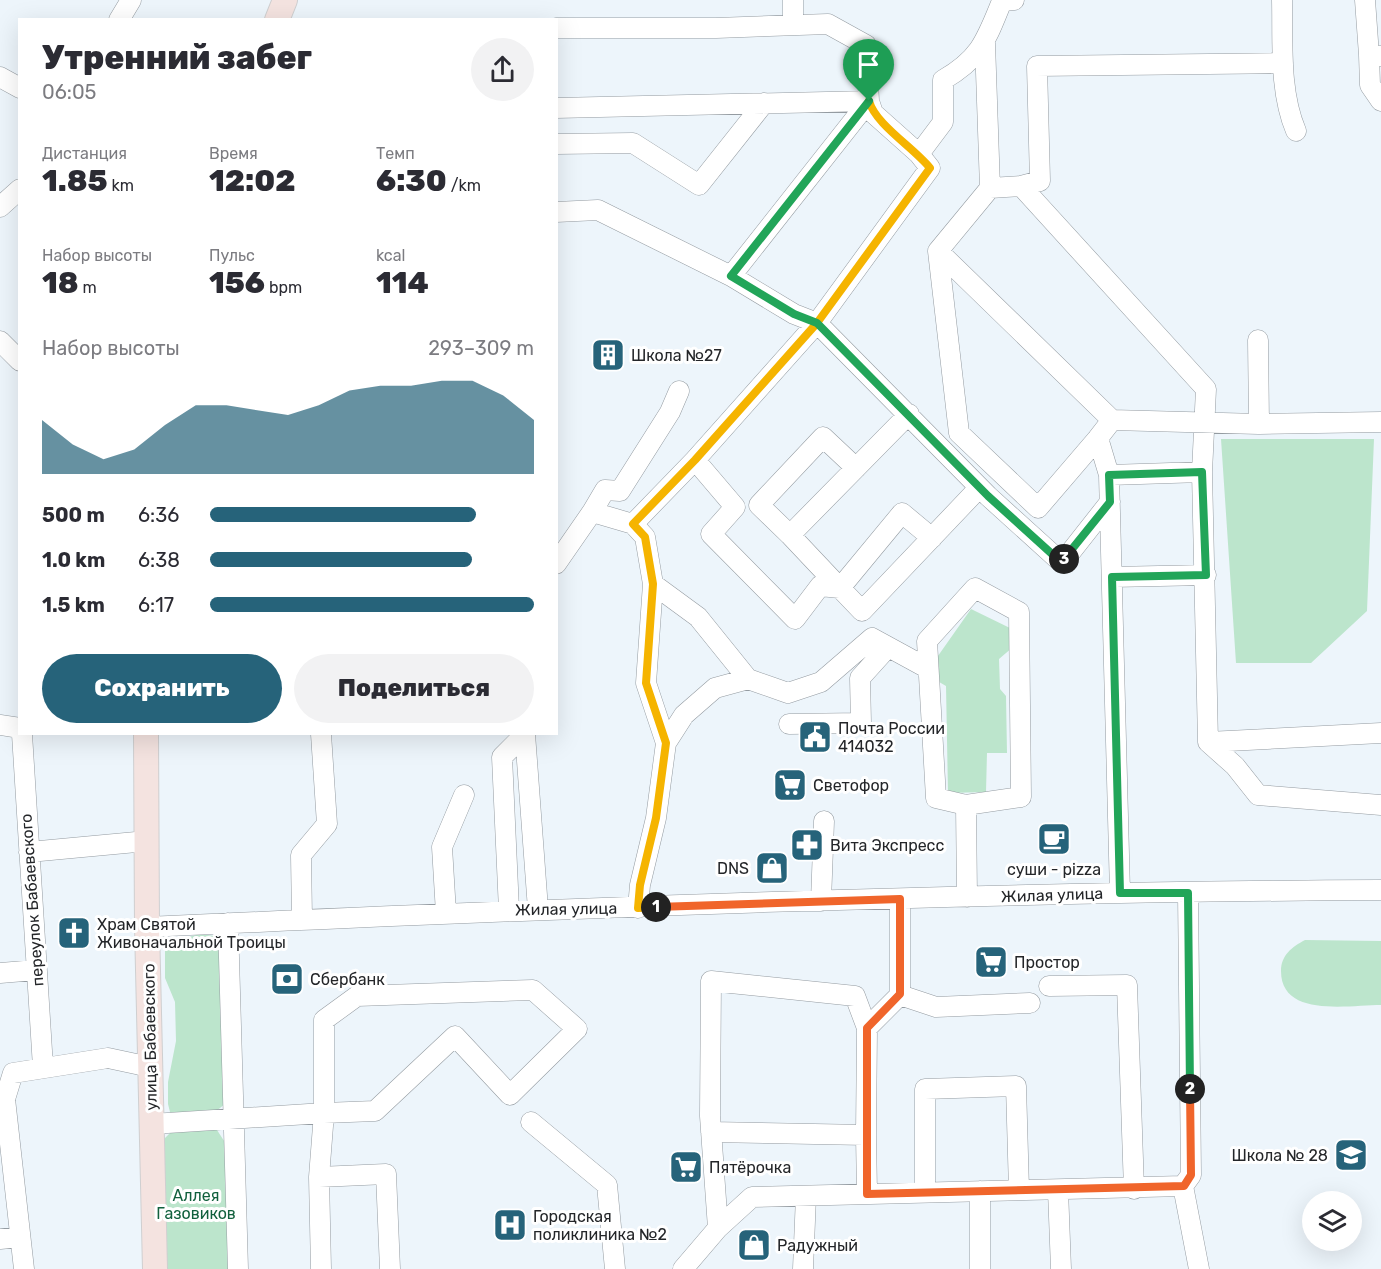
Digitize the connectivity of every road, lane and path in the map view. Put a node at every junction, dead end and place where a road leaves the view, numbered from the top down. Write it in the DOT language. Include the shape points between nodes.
graph roads {
  1 [pos="131,0"];
  2 [pos="285,0"];
  3 [pos="793,0"];
  4 [pos="1014,0"];
  5 [pos="1282,0"];
  6 [pos="1365,0"];
  7 [pos="120,18"];
  8 [pos="278,18"];
  9 [pos="793,25"];
  10 [pos="558,28"];
  11 [pos="985,43"];
  12 [pos="1375,55"];
  13 [pos="1284,63"];
  14 [pos="0,77"];
  15 [pos="18,87"];
  16 [pos="869,101"];
  17 [pos="1381,101"];
  18 [pos="764,103"];
  19 [pos="558,108"];
  20 [pos="1296,131"];
  21 [pos="558,144"];
  22 [pos="919,154"];
  23 [pos="1021,186"];
  24 [pos="990,188"];
  25 [pos="18,191"];
  26 [pos="0,207"];
  27 [pos="558,212"];
  28 [pos="938,251"];
  29 [pos="731,276"];
  30 [pos="817,323"];
  31 [pos="1258,340"];
  32 [pos="0,341"];
  33 [pos="18,359"];
  34 [pos="680,391"];
  35 [pos="909,414"];
  36 [pos="1112,420"];
  37 [pos="1381,422"];
  38 [pos="1204,424"];
  39 [pos="1259,424"];
  40 [pos="1098,438"];
  41 [pos="695,460"];
  42 [pos="856,468"];
  43 [pos="1202,472"];
  44 [pos="1109,475"];
  45 [pos="979,488"];
  46 [pos="1110,502"];
  47 [pos="759,505"];
  48 [pos="735,507"];
  49 [pos="592,512"];
  50 [pos="633,524"];
  51 [pos="790,535"];
  52 [pos="932,538"];
  53 [pos="558,561"];
  54 [pos="1206,575"];
  55 [pos="1112,577"];
  56 [pos="653,584"];
  57 [pos="840,588"];
  58 [pos="862,611"];
  59 [pos="880,643"];
  60 [pos="927,668"];
  61 [pos="748,679"];
  62 [pos="789,723"];
  63 [pos="0,725"];
  64 [pos="18,728"];
  65 [pos="1381,733"];
  66 [pos="22,735"];
  67 [pos="146,735"];
  68 [pos="321,735"];
  69 [pos="524,735"];
  70 [pos="525,735"];
  71 [pos="1208,742"];
  72 [pos="666,743"];
  73 [pos="464,795"];
  74 [pos="966,805"];
  75 [pos="1381,805"];
  76 [pos="824,821"];
  77 [pos="147,840"];
  78 [pos="29,852"];
  79 [pos="1381,890"];
  80 [pos="1120,893"];
  81 [pos="1188,893"];
  82 [pos="967,897"];
  83 [pos="900,899"];
  84 [pos="821,901"];
  85 [pos="638,908"];
  86 [pos="538,909"];
  87 [pos="508,910"];
  88 [pos="446,913"];
  89 [pos="302,919"];
  90 [pos="228,923"];
  91 [pos="147,927"];
  92 [pos="36,970"];
  93 [pos="0,973"];
  94 [pos="1049,986"];
  95 [pos="900,994"];
  96 [pos="1030,1003"];
  97 [pos="867,1028"];
  98 [pos="43,1067"];
  99 [pos="150,1067"];
  100 [pos="324,1113"];
  101 [pos="234,1120"];
  102 [pos="531,1122"];
  103 [pos="152,1124"];
  104 [pos="711,1132"];
  105 [pos="866,1135"];
  106 [pos="319,1177"];
  107 [pos="1184,1186"];
  108 [pos="1134,1189"];
  109 [pos="1019,1190"];
  110 [pos="1058,1190"];
  111 [pos="980,1191"];
  112 [pos="925,1192"];
  113 [pos="867,1194"];
  114 [pos="806,1196"];
  115 [pos="718,1228"];
  116 [pos="20,1237"];
  117 [pos="0,1239"];
  118 [pos="24,1269"];
  119 [pos="155,1269"];
  120 [pos="238,1269"];
  121 [pos="321,1269"];
  122 [pos="390,1269"];
  123 [pos="615,1269"];
  124 [pos="683,1269"];
  125 [pos="803,1269"];
  126 [pos="980,1269"];
  127 [pos="1061,1269"];
  128 [pos="1199,1269"];
  1 -- 7 [label="street"];
  2 -- 8 [label="main road"];
  3 -- 9 [label="street"];
  4 -- 11 [label="street" via="1002,1"];
  5 -- 13 [label="street"];
  6 -- 12 [label="street"];
  9 -- 10 [label="street"];
  9 -- 16 [label="street" via="828,24 866,45"];
  11 -- 22 [label="street" via="965,67 943,80 943,122"];
  11 -- 24 [label="street"];
  12 -- 17 [label="street" via="1370,85"];
  13 -- 20 [label="street"];
  13 -- 23 [label="street" via="1037,66 1040,181"];
  14 -- 15 [label="street"];
  16 -- 18 [label="street"];
  16 -- 22 [label="street" via="873,113"];
  16 -- 29 [label="street"];
  18 -- 19 [label="street"];
  18 -- 21 [label="street" via="699,185 633,143"];
  22 -- 30 [label="street" via="930,168"];
  23 -- 24 [label="street"];
  23 -- 38 [label="street" via="1206,389"];
  24 -- 28 [label="street"];
  25 -- 26 [label="street"];
  27 -- 29 [label="street" via="598,210"];
  28 -- 36 [label="street"];
  28 -- 40 [label="street" via="959,433 1038,508"];
  29 -- 30 [label="street" via="794,314"];
  30 -- 35 [label="street"];
  30 -- 41 [label="street"];
  31 -- 39 [label="street"];
  32 -- 33 [label="street"];
  34 -- 49 [label="street" via="620,491 605,490"];
  35 -- 42 [label="street"];
  35 -- 45 [label="street"];
  36 -- 38 [label="street"];
  36 -- 40 [label="street"];
  37 -- 39 [label="street"];
  38 -- 39 [label="street"];
  38 -- 43 [label="street"];
  40 -- 44 [label="street"];
  41 -- 48 [label="street"];
  41 -- 50 [label="street"];
  42 -- 47 [label="street" via="823,437"];
  42 -- 51 [label="street"];
  43 -- 44 [label="street"];
  43 -- 54 [label="street"];
  44 -- 46 [label="street"];
  45 -- 46 [label="street" via="1062,563"];
  45 -- 52 [label="street"];
  46 -- 55 [label="street"];
  47 -- 48 [label="street"];
  47 -- 51 [label="street"];
  48 -- 57 [label="street" via="711,534 795,619 820,586"];
  49 -- 50 [label="street"];
  49 -- 53 [label="street"];
  50 -- 56 [label="street" via="645,537"];
  51 -- 57 [label="street"];
  52 -- 57 [label="street" via="902,513"];
  52 -- 58 [label="street"];
  54 -- 55 [label="street"];
  54 -- 71 [label="street"];
  55 -- 80 [label="street"];
  56 -- 61 [label="street" via="698,617"];
  56 -- 72 [label="street" via="646,683"];
  57 -- 58 [label="street"];
  58 -- 59 [label="street"];
  59 -- 60 [label="street"];
  59 -- 61 [label="street" via="821,682 788,693"];
  59 -- 62 [label="street" via="860,678 861,723"];
  60 -- 74 [label="street" via="936,798"];
  60 -- 74 [label="street" via="927,641 975,588 1018,612 1021,797"];
  61 -- 72 [label="street" via="715,687 684,715"];
  63 -- 64 [label="street"];
  65 -- 71 [label="street"];
  66 -- 78 [label="street, переулок Бабаевского"];
  67 -- 77 [label="main road, улица Бабаевского"];
  68 -- 89 [label="street" via="327,824 302,855"];
  69 -- 87 [label="street" via="502,757"];
  70 -- 86 [label="street"];
  71 -- 75 [label="street" via="1235,766 1258,795"];
  72 -- 85 [label="street"];
  73 -- 88 [label="street" via="442,847"];
  74 -- 82 [label="street"];
  76 -- 84 [label="street"];
  77 -- 78 [label="street"];
  77 -- 91 [label="main road, улица Бабаевского"];
  78 -- 92 [label="street, переулок Бабаевского"];
  79 -- 81 [label="street, Жилая улица"];
  80 -- 81 [label="street, Жилая улица"];
  80 -- 82 [label="street, Жилая улица"];
  81 -- 107 [label="street" via="1191,1175"];
  82 -- 83 [label="street, Жилая улица"];
  83 -- 84 [label="street, Жилая улица"];
  83 -- 95 [label="street"];
  84 -- 85 [label="street, Жилая улица"];
  85 -- 86 [label="street, Жилая улица"];
  86 -- 87 [label="street, Жилая улица"];
  87 -- 88 [label="street, Жилая улица"];
  88 -- 89 [label="street, Жилая улица"];
  89 -- 90 [label="street, Жилая улица"];
  90 -- 91 [label="street, Жилая улица"];
  90 -- 101 [label="street"];
  91 -- 99 [label="main road, улица Бабаевского"];
  92 -- 93 [label="street"];
  92 -- 98 [label="street, переулок Бабаевского"];
  94 -- 108 [label="street" via="1127,985"];
  95 -- 96 [label="street" via="936,1007"];
  95 -- 97 [label="street"];
  97 -- 104 [label="street" via="855,996 711,981"];
  97 -- 105 [label="street"];
  98 -- 99 [label="street" via="108,1058"];
  98 -- 116 [label="street" via="13,1073 5,1098"];
  99 -- 103 [label="main road, улица Бабаевского"];
  100 -- 100 [label="street" via="324,1020 357,996 533,990 577,1029 510,1095 455,1036 375,1111"];
  100 -- 101 [label="street"];
  100 -- 106 [label="street"];
  101 -- 103 [label="street"];
  101 -- 120 [label="street"];
  102 -- 123 [label="street" via="607,1185"];
  103 -- 119 [label="main road, улица Бабаевского"];
  104 -- 105 [label="street"];
  104 -- 115 [label="street"];
  105 -- 113 [label="street"];
  106 -- 121 [label="street"];
  106 -- 122 [label="street" via="386,1174"];
  107 -- 108 [label="street"];
  107 -- 128 [label="street"];
  108 -- 110 [label="street"];
  109 -- 110 [label="street"];
  109 -- 111 [label="street"];
  109 -- 112 [label="street" via="1016,1086 926,1089"];
  110 -- 127 [label="street"];
  111 -- 112 [label="street"];
  111 -- 126 [label="street"];
  112 -- 113 [label="street"];
  113 -- 114 [label="street"];
  114 -- 115 [label="street" via="752,1197"];
  114 -- 125 [label="street"];
  115 -- 124 [label="street"];
  116 -- 117 [label="street"];
  116 -- 118 [label="street"];
}
